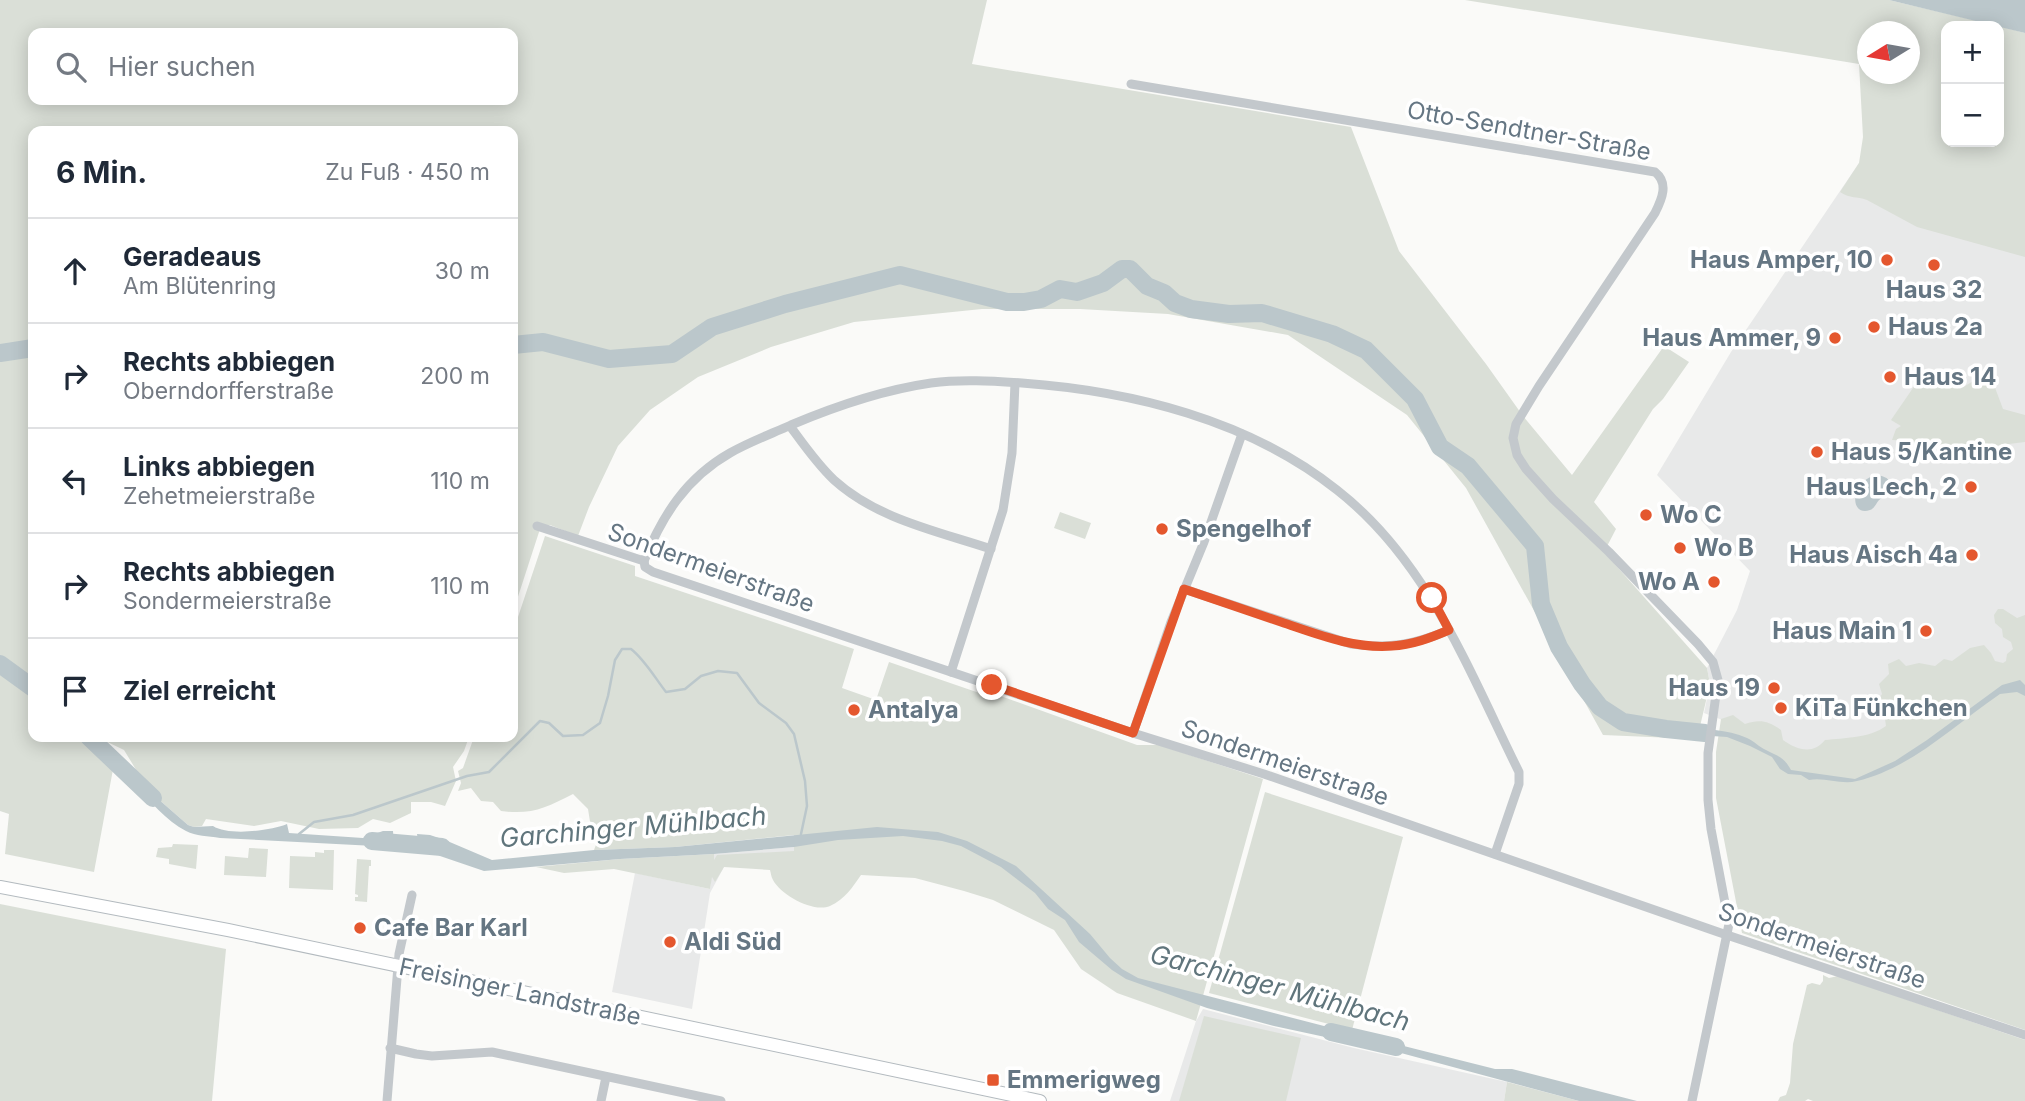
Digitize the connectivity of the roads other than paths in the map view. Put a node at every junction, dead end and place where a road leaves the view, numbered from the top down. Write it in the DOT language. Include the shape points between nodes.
graph roads {
  1 [pos="1131,84"];
  2 [pos="1015,383"];
  3 [pos="790,426"];
  4 [pos="1242,434"];
  5 [pos="537,526"];
  6 [pos="991,549"];
  7 [pos="644,561"];
  8 [pos="1184,589"];
  9 [pos="1449,630"];
  10 [pos="951,672"];
  11 [pos="1133,733"];
  12 [pos="1495,854"];
  13 [pos="0,887"];
  14 [pos="411,895"];
  15 [pos="1728,935"];
  16 [pos="398,966"];
  17 [pos="2025,1035"];
  18 [pos="390,1048"];
  19 [pos="606,1077"];
  20 [pos="1035,1100"];
  21 [pos="387,1101"];
  22 [pos="601,1101"];
  23 [pos="721,1101"];
  24 [pos="1692,1101"];
  1 -- 15 [label="street, Otto-Sendtner-Straße" via="1655,172 1662,177 1664,186 1655,213 1533,394 1513,438 1526,469 1713,662 1718,680 1709,740 1708,800"];
  2 -- 3 [label="street" via="958,381 905,388"];
  2 -- 4 [label="street" via="1069,386 1149,402"];
  2 -- 6 [label="street" via="1007,493"];
  3 -- 6 [label="street" via="834,480 876,509"];
  3 -- 7 [label="street" via="728,454 696,478 670,508"];
  4 -- 8 [label="street"];
  4 -- 9 [label="street" via="1305,466 1371,519 1413,569"];
  5 -- 7 [label="street, Sondermeierstraße"];
  6 -- 10 [label="street"];
  7 -- 10 [label="street, Sondermeierstraße" via="653,572"];
  8 -- 9 [label="street" via="1351,644 1408,645"];
  8 -- 11 [label="street"];
  9 -- 12 [label="street" via="1519,772"];
  10 -- 11 [label="street, Sondermeierstraße"];
  11 -- 12 [label="street, Sondermeierstraße"];
  12 -- 15 [label="street, Sondermeierstraße"];
  13 -- 16 [label="main road, Freisinger Landstraße"];
  14 -- 16 [label="street"];
  15 -- 17 [label="street, Sondermeierstraße"];
  15 -- 24 [label="street"];
  16 -- 18 [label="street"];
  16 -- 20 [label="main road, Freisinger Landstraße"];
  18 -- 19 [label="street" via="432,1056 492,1052"];
  18 -- 21 [label="street"];
  19 -- 22 [label="street"];
  19 -- 23 [label="street"];
}
